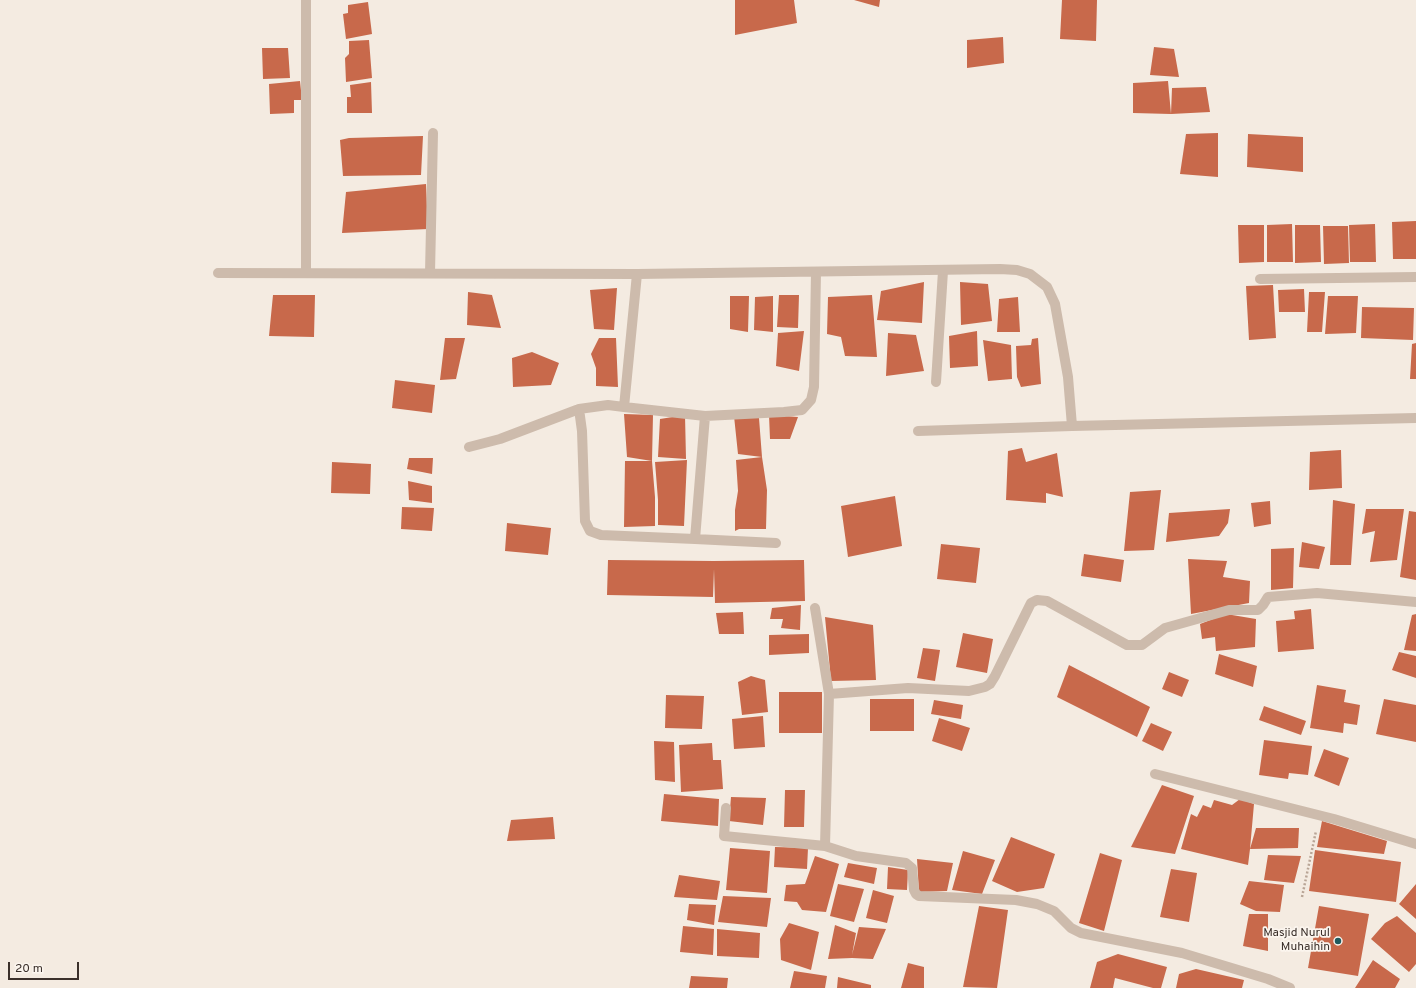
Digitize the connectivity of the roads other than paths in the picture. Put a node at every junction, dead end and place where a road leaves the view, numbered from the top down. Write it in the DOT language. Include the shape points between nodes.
graph roads {
  1 [pos="306,0"];
  2 [pos="433,133"];
  3 [pos="943,271"];
  4 [pos="816,272"];
  5 [pos="218,273"];
  6 [pos="306,273"];
  7 [pos="430,273"];
  8 [pos="637,274"];
  9 [pos="1416,277"];
  10 [pos="1260,278"];
  11 [pos="936,382"];
  12 [pos="624,407"];
  13 [pos="579,409"];
  14 [pos="705,416"];
  15 [pos="1416,418"];
  16 [pos="1072,426"];
  17 [pos="918,431"];
  18 [pos="469,447"];
  19 [pos="695,539"];
  20 [pos="776,543"];
  21 [pos="1416,602"];
  22 [pos="815,608"];
  23 [pos="829,694"];
  24 [pos="1155,774"];
  25 [pos="726,808"];
  26 [pos="1416,844"];
  27 [pos="826,846"];
  28 [pos="1290,988"];
  1 -- 6 [label="street"];
  2 -- 7 [label="street"];
  3 -- 4 [label="street"];
  3 -- 11 [label="street"];
  3 -- 16 [label="street" via="1017,270 1030,274 1047,287 1055,304 1063,344"];
  4 -- 8 [label="street"];
  4 -- 14 [label="street" via="814,387 811,400 802,410"];
  5 -- 6 [label="street"];
  6 -- 7 [label="street"];
  7 -- 8 [label="street"];
  8 -- 12 [label="street"];
  9 -- 10 [label="street"];
  12 -- 13 [label="street" via="608,405"];
  12 -- 14 [label="street"];
  13 -- 18 [label="street" via="500,439"];
  13 -- 19 [label="street" via="585,521 590,531 601,535"];
  14 -- 19 [label="street"];
  15 -- 16 [label="street"];
  16 -- 17 [label="street"];
  19 -- 20 [label="street"];
  21 -- 23 [label="street" via="1316,593 1268,597 1258,610 1229,610 1165,628 1142,645 1127,645 1047,601 1037,600 1031,603 995,676 985,687 969,691 908,688"];
  22 -- 23 [label="street"];
  23 -- 27 [label="street"];
  24 -- 26 [label="street"];
  25 -- 27 [label="street" via="724,836"];
  27 -- 28 [label="street" via="856,856 906,863 912,868 914,890 919,896 1016,900 1036,904 1054,912 1071,928 1081,933 1182,953"];
}
